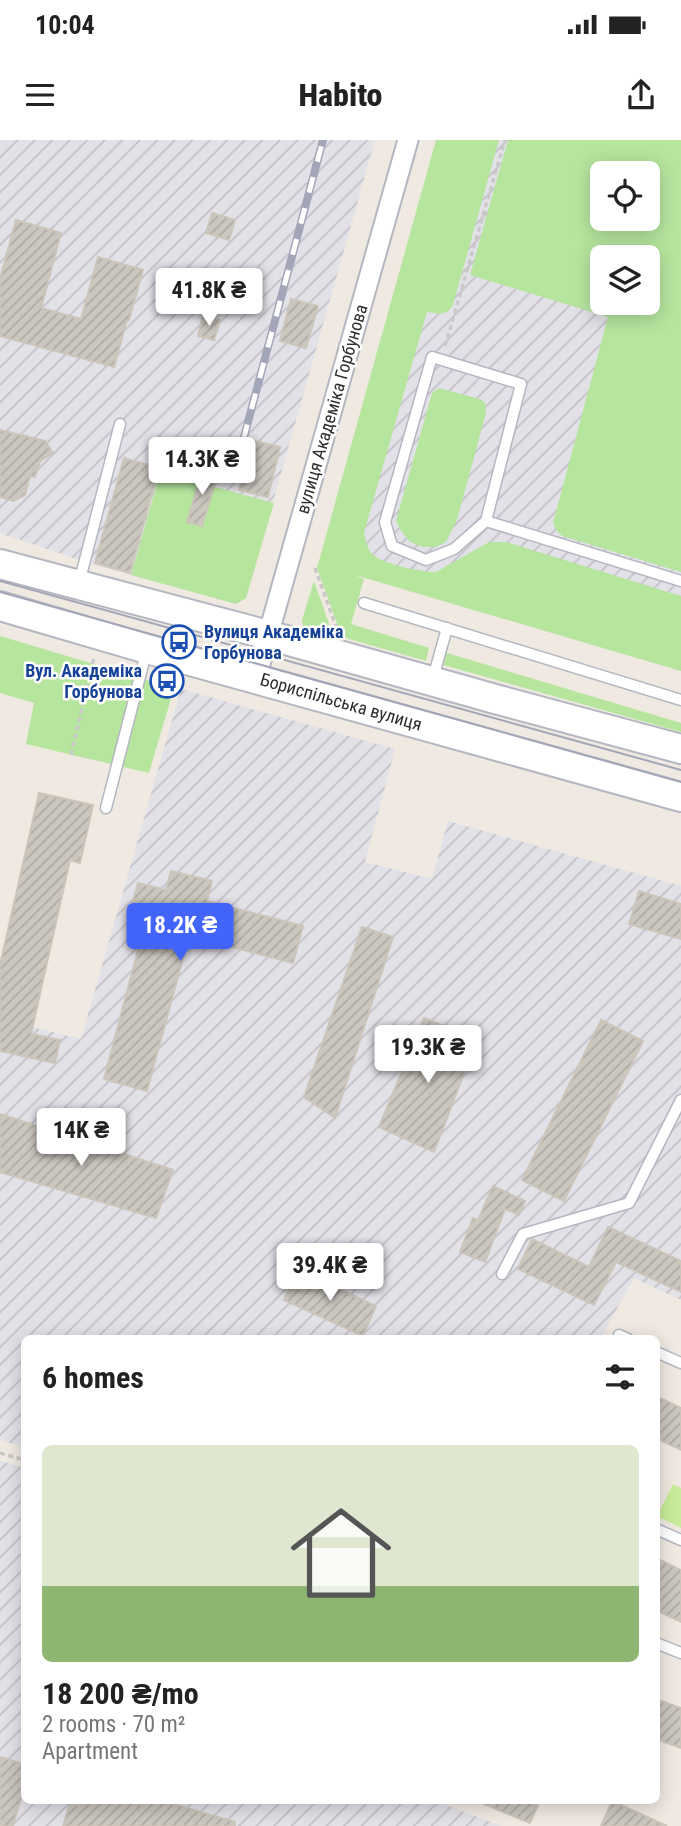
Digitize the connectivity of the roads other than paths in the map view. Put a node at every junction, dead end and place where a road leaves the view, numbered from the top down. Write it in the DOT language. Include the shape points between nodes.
graph roads {
  1 [pos="408,140"];
  2 [pos="120,424"];
  3 [pos="486,521"];
  4 [pos="0,564"];
  5 [pos="681,581"];
  6 [pos="79,585"];
  7 [pos="364,603"];
  8 [pos="0,606"];
  9 [pos="447,628"];
  10 [pos="268,635"];
  11 [pos="147,649"];
  12 [pos="256,678"];
  13 [pos="432,681"];
  14 [pos="681,700"];
  15 [pos="681,749"];
  16 [pos="681,797"];
  17 [pos="106,808"];
  18 [pos="681,1100"];
  19 [pos="502,1274"];
  20 [pos="660,1354"];
  21 [pos="681,1363"];
  22 [pos="660,1531"];
  23 [pos="681,1540"];
  24 [pos="660,1645"];
  25 [pos="681,1653"];
  1 -- 10 [label="street, вулиця Академіка Горбунова"];
  2 -- 6 [label="lane"];
  3 -- 3 [label="lane" via="521,384 432,357 385,522 392,546 426,560 454,549"];
  3 -- 5 [label="lane"];
  4 -- 6 [label="main road"];
  6 -- 10 [label="main road"];
  7 -- 9 [label="lane"];
  8 -- 11 [label="main road, Бориспільська вулиця"];
  9 -- 13 [label="lane"];
  9 -- 14 [label="lane"];
  10 -- 12 [label="street, вулиця Академіка Горбунова"];
  10 -- 13 [label="main road"];
  11 -- 12 [label="main road, Бориспільська вулиця"];
  11 -- 17 [label="lane"];
  12 -- 16 [label="main road, Бориспільська вулиця"];
  13 -- 15 [label="main road"];
  18 -- 19 [label="lane" via="629,1202 523,1234"];
  20 -- 21 [label="lane"];
  22 -- 23 [label="lane"];
  24 -- 25 [label="lane"];
}
